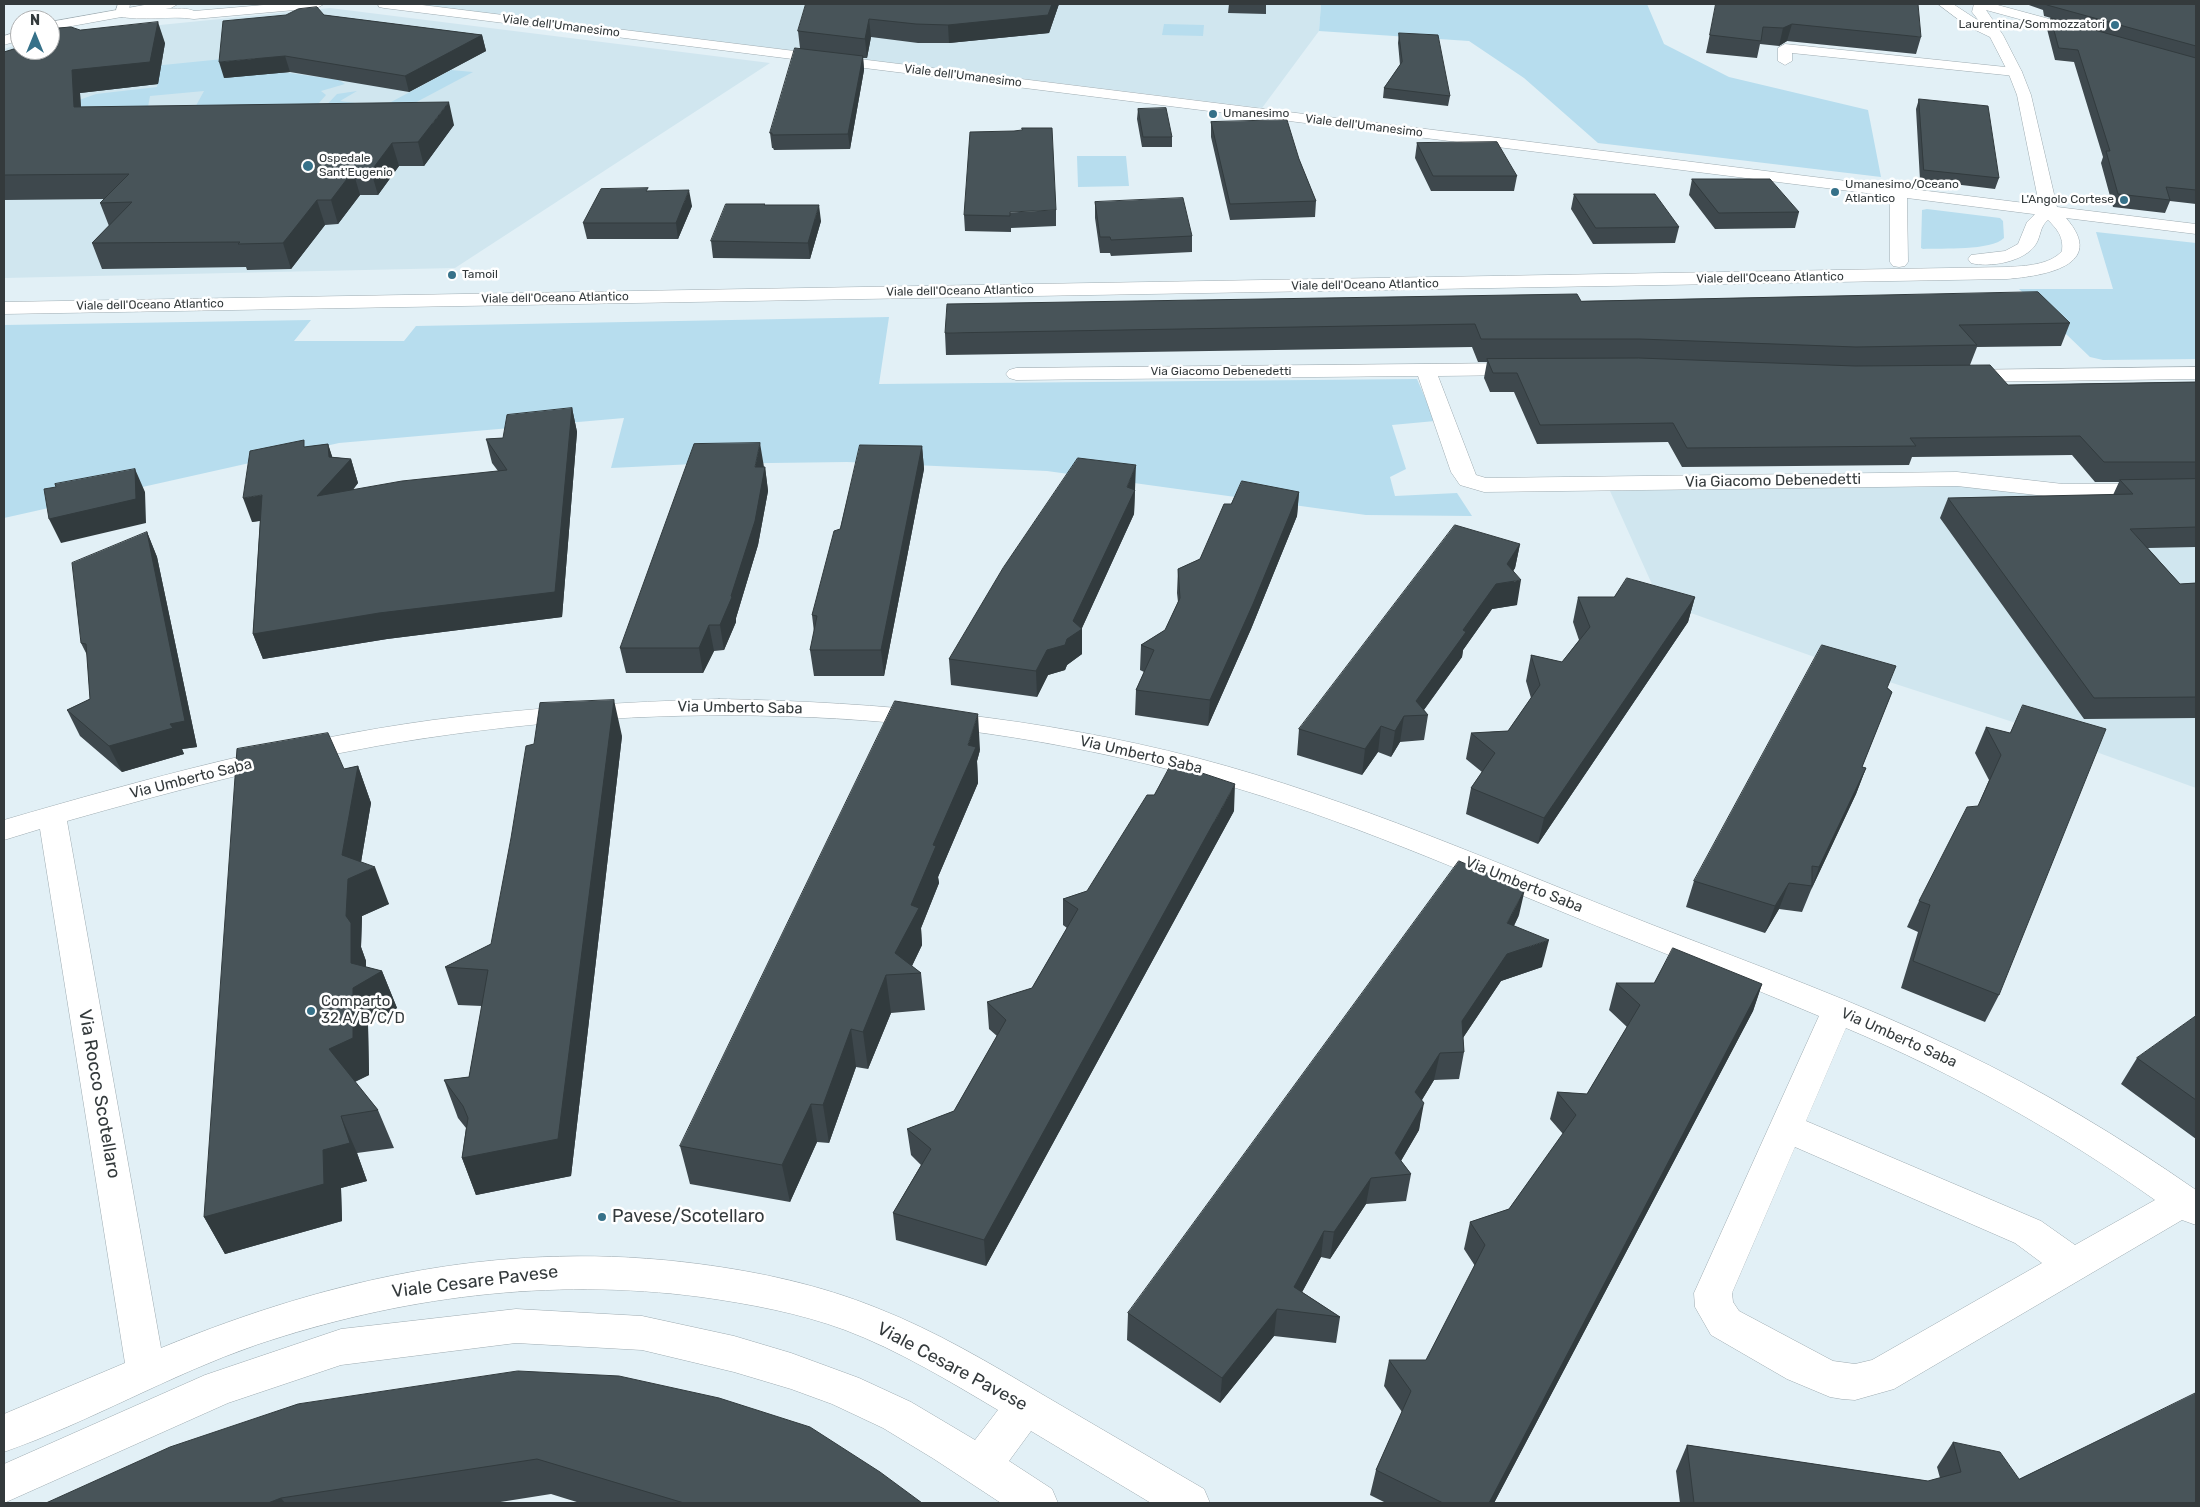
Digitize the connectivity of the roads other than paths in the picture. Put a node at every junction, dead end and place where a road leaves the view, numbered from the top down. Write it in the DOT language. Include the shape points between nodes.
graph roads {
  1 [pos="171,4"];
  2 [pos="317,4"];
  3 [pos="384,4"];
  4 [pos="1944,4"];
  5 [pos="1980,4"];
  6 [pos="2014,4"];
  7 [pos="126,7"];
  8 [pos="2000,7"];
  9 [pos="188,8"];
  10 [pos="60,22"];
  11 [pos="2062,26"];
  12 [pos="2026,31"];
  13 [pos="2003,34"];
  14 [pos="1785,61"];
  15 [pos="2015,72"];
  16 [pos="1898,192"];
  17 [pos="2049,211"];
  18 [pos="2196,229"];
  19 [pos="1899,262"];
  20 [pos="4,293"];
  21 [pos="4,308"];
  22 [pos="1542,369"];
  23 [pos="1426,371"];
  24 [pos="1016,374"];
  25 [pos="2196,374"];
  26 [pos="1941,377"];
  27 [pos="2196,490"];
  28 [pos="52,816"];
  29 [pos="4,830"];
  30 [pos="1837,1011"];
  31 [pos="1785,1128"];
  32 [pos="2190,1206"];
  33 [pos="2072,1264"];
  34 [pos="146,1373"];
  35 [pos="1026,1406"];
  36 [pos="4,1433"];
  37 [pos="980,1466"];
  38 [pos="4,1484"];
  39 [pos="1037,1503"];
  40 [pos="1189,1503"];
  1 -- 7 [label="street"];
  2 -- 9 [label="street" via="200,15 190,15"];
  3 -- 16 [label="street, Viale dell'Umanesimo"];
  4 -- 13 [label="street" via="1972,23"];
  5 -- 8 [label="street"];
  5 -- 13 [label="street" via="1979,12"];
  6 -- 11 [label="street" via="2096,31"];
  7 -- 9 [label="street" via="141,15"];
  7 -- 10 [label="street" via="74,16"];
  8 -- 11 [label="street"];
  11 -- 12 [label="street"];
  13 -- 15 [label="street"];
  14 -- 15 [label="street" via="1785,48"];
  15 -- 17 [label="street" via="2027,106"];
  16 -- 17 [label="street, Viale dell'Umanesimo"];
  16 -- 19 [label="street"];
  17 -- 18 [label="street, Viale dell'Umanesimo"];
  17 -- 19 [label="street, Viale dell'Oceano Atlantico" via="2035,223 2026,246 2009,255"];
  17 -- 21 [label="street, Viale dell'Oceano Atlantico" via="2063,226 2072,244 2066,257 2056,263 2022,272"];
  19 -- 20 [label="street, Viale dell'Oceano Atlantico"];
  22 -- 23 [label="street, Via Giacomo Debenedetti"];
  23 -- 24 [label="street, Via Giacomo Debenedetti"];
  23 -- 27 [label="street, Via Giacomo Debenedetti" via="1462,472 1468,480 1484,485 1957,479 2063,491"];
  25 -- 26 [label="street"];
  28 -- 29 [label="street, Via Umberto Saba"];
  28 -- 30 [label="street, Via Umberto Saba" via="211,773 327,748 433,729 550,715 740,706 944,719 1085,741 1168,760 1258,786 1448,855"];
  28 -- 34 [label="street, Via Rocco Scotellaro"];
  30 -- 31 [label="street"];
  30 -- 32 [label="street, Via Umberto Saba" via="1936,1054 2012,1092 2110,1151"];
  31 -- 33 [label="street" via="2028,1232"];
  31 -- 33 [label="street" via="1712,1299 1725,1324 1801,1366 1842,1381 1855,1382 1880,1376"];
  32 -- 33 [label="street"];
  34 -- 35 [label="street, Viale Cesare Pavese" via="264,1325 382,1293 495,1276 596,1271 720,1283 838,1310 909,1340"];
  34 -- 36 [label="street, Viale Cesare Pavese"];
  35 -- 37 [label="street"];
  35 -- 40 [label="street, Viale Cesare Pavese"];
  37 -- 38 [label="street" via="921,1428 869,1402 817,1380 758,1361 642,1333 516,1326 341,1346 218,1388"];
  37 -- 39 [label="street"];
}
